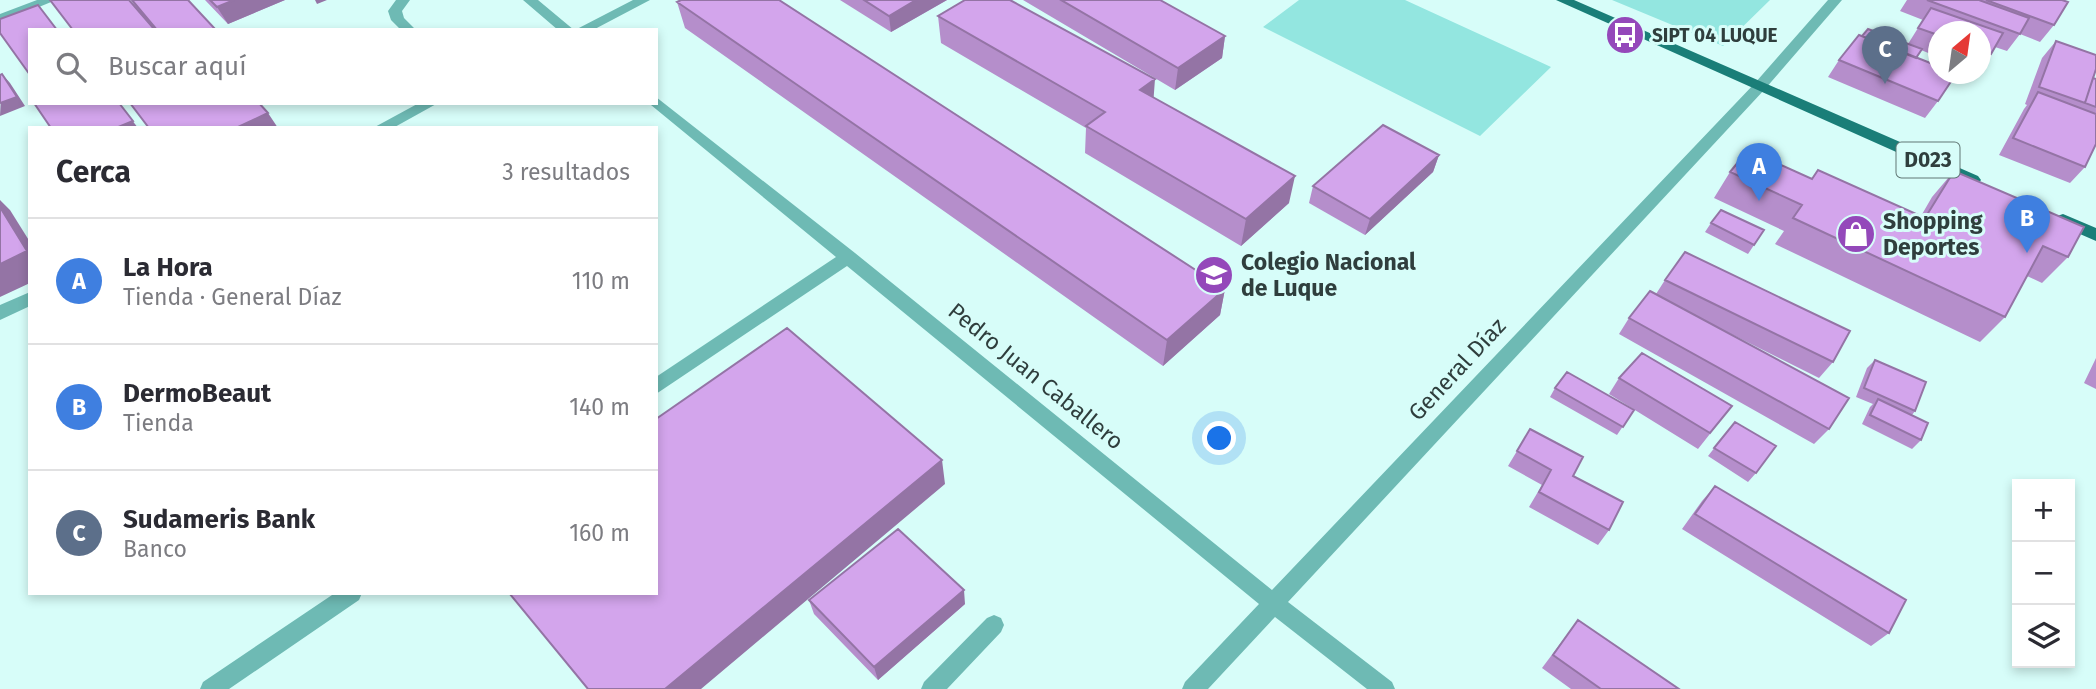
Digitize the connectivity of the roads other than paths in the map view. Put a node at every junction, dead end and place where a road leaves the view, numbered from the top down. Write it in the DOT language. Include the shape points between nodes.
graph roads {
  1 [pos="49,0"];
  2 [pos="403,0"];
  3 [pos="530,0"];
  4 [pos="643,0"];
  5 [pos="1563,0"];
  6 [pos="1835,0"];
  7 [pos="0,19"];
  8 [pos="407,28"];
  9 [pos="565,28"];
  10 [pos="586,28"];
  11 [pos="1760,86"];
  12 [pos="658,104"];
  13 [pos="427,105"];
  14 [pos="384,126"];
  15 [pos="1984,185"];
  16 [pos="2046,213"];
  17 [pos="2096,235"];
  18 [pos="849,257"];
  19 [pos="28,299"];
  20 [pos="0,313"];
  21 [pos="658,386"];
  22 [pos="349,595"];
  23 [pos="1273,603"];
  24 [pos="994,625"];
  25 [pos="211,689"];
  26 [pos="932,689"];
  27 [pos="1193,689"];
  28 [pos="1384,689"];
  1 -- 7 [label="street"];
  2 -- 8 [label="street" via="395,11"];
  3 -- 9 [label="street"];
  4 -- 10 [label="street"];
  5 -- 11 [label="main road, D023"];
  6 -- 11 [label="street, General Díaz"];
  11 -- 15 [label="main road, D023"];
  11 -- 23 [label="street, General Díaz"];
  12 -- 18 [label="street, Pedro Juan Caballero"];
  13 -- 14 [label="street"];
  16 -- 17 [label="main road"];
  18 -- 21 [label="street"];
  18 -- 23 [label="street, Pedro Juan Caballero"];
  19 -- 20 [label="street"];
  22 -- 25 [label="street"];
  23 -- 27 [label="street, General Díaz"];
  23 -- 28 [label="street, Pedro Juan Caballero"];
  24 -- 26 [label="street"];
}
